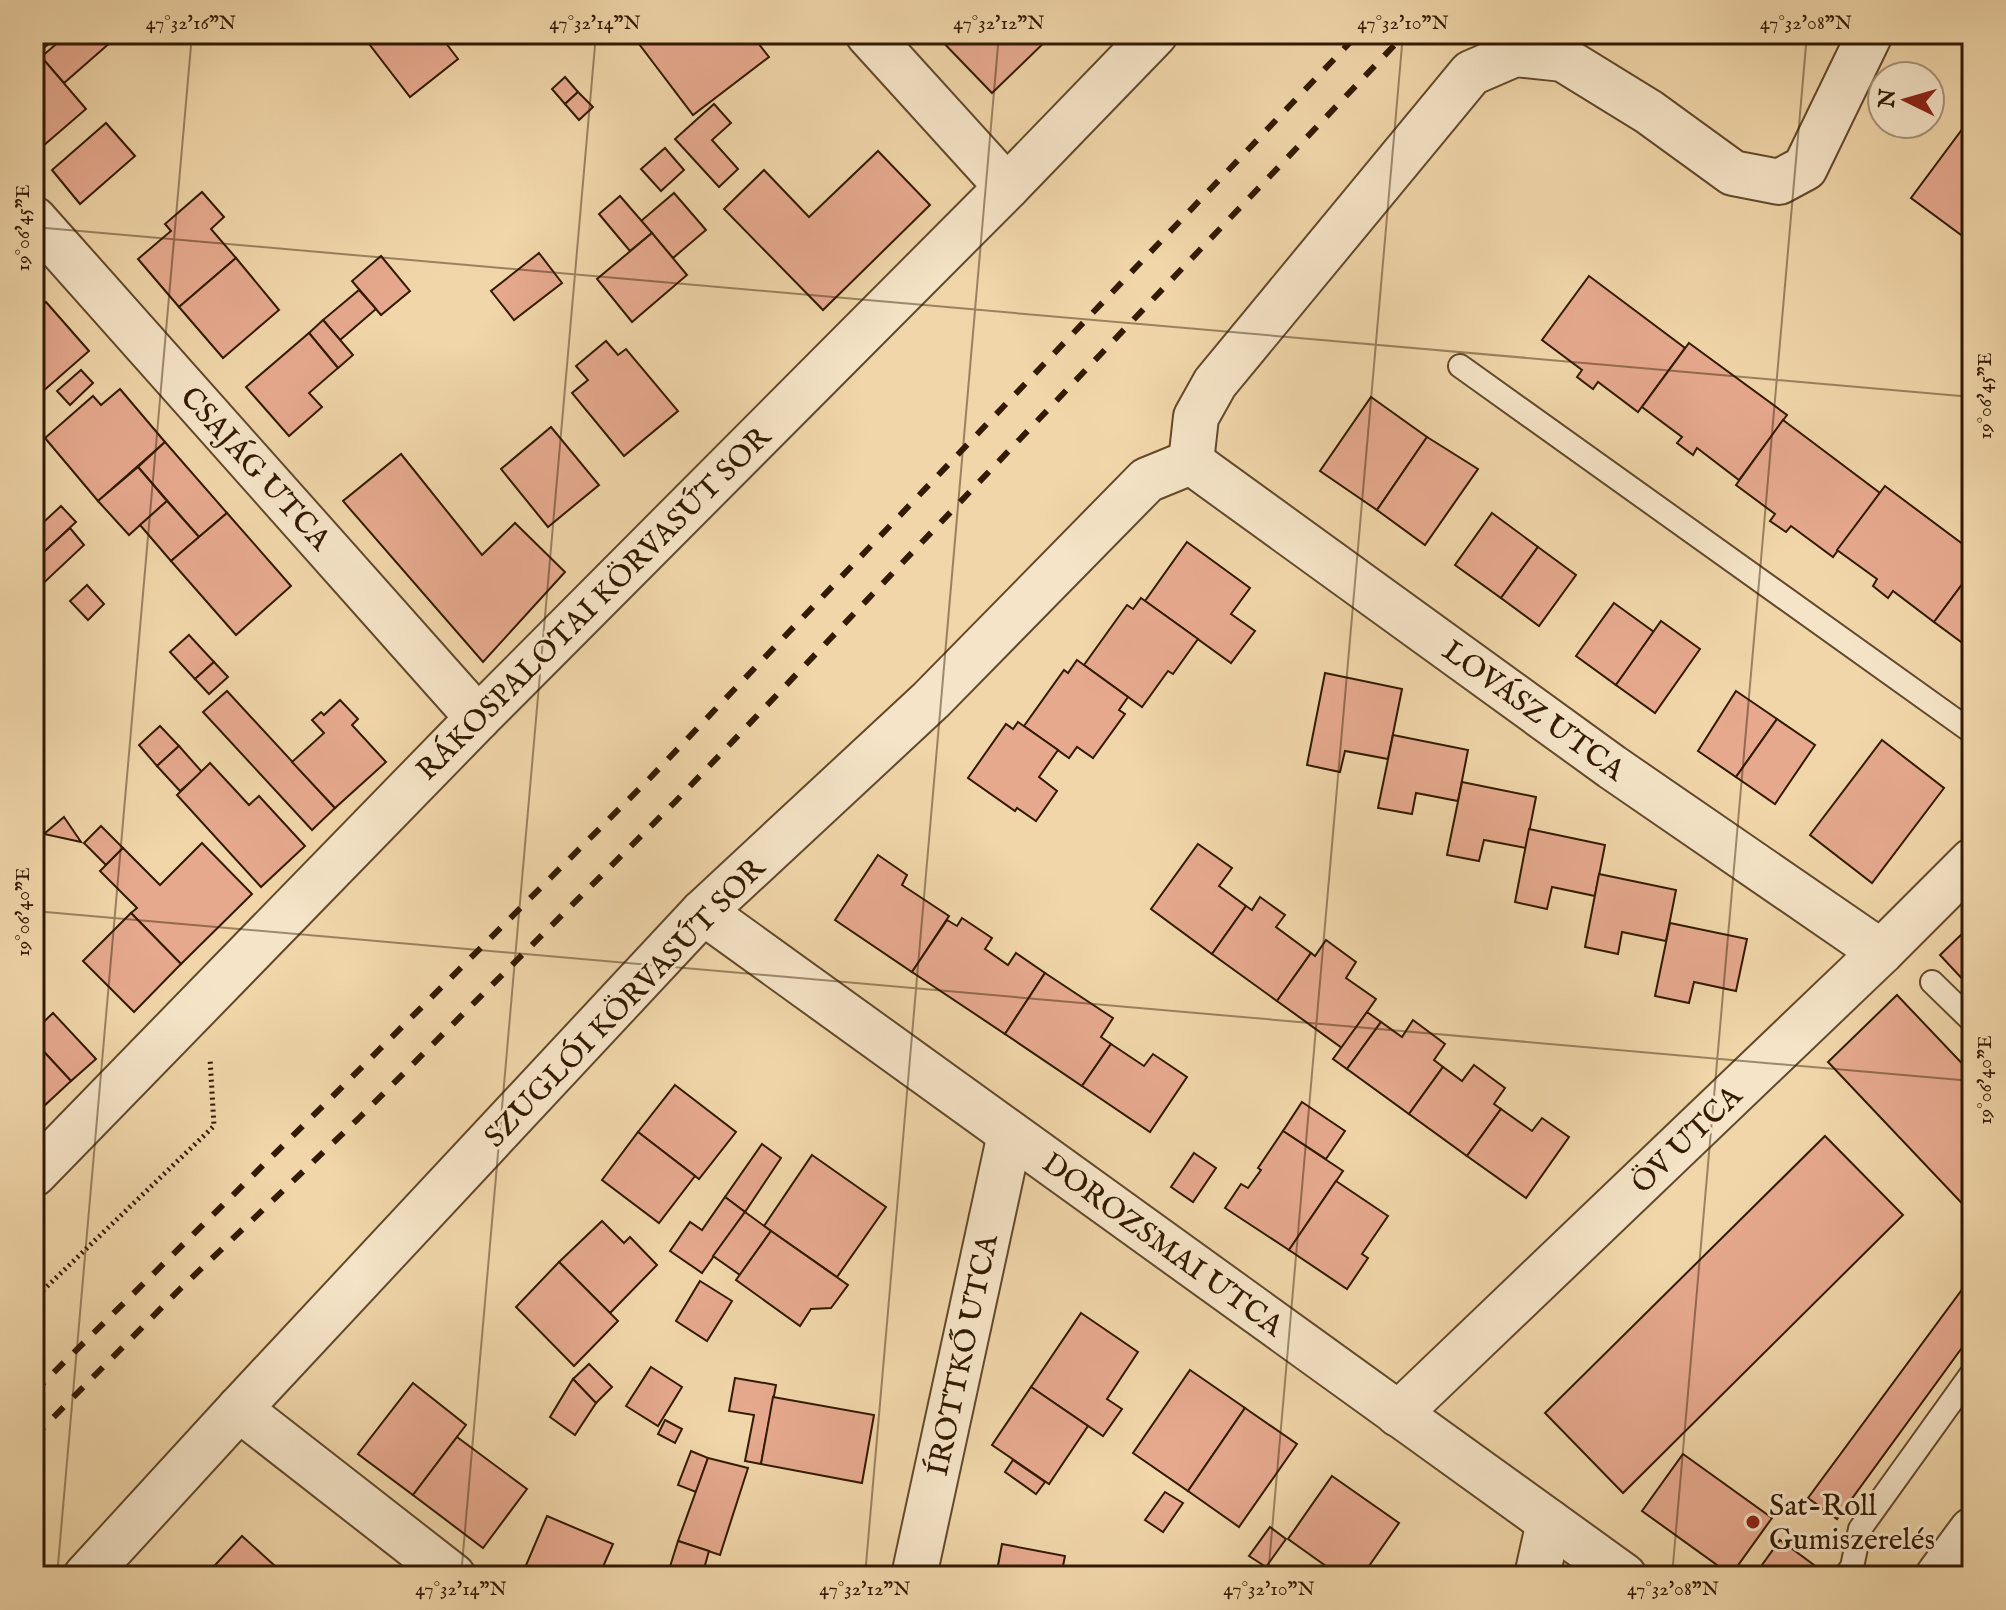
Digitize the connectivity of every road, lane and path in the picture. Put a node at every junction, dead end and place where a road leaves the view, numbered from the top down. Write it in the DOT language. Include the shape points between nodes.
graph roads {
  1 [pos="868,34"];
  2 [pos="1155,34"];
  3 [pos="1870,34"];
  4 [pos="1007,187"];
  5 [pos="34,219"];
  6 [pos="1460,366"];
  7 [pos="1191,462"];
  8 [pos="478,718"];
  9 [pos="1972,732"];
  10 [pos="1972,861"];
  11 [pos="703,912"];
  12 [pos="1881,952"];
  13 [pos="1932,982"];
  14 [pos="206,997"];
  15 [pos="1972,1021"];
  16 [pos="1010,1134"];
  17 [pos="34,1174"];
  18 [pos="34,1299"];
  19 [pos="1972,1373"];
  20 [pos="239,1409"];
  21 [pos="1398,1414"];
  22 [pos="1549,1522"];
  23 [pos="1972,1530"];
  24 [pos="86,1576"];
  25 [pos="453,1576"];
  26 [pos="914,1576"];
  27 [pos="1537,1576"];
  28 [pos="1624,1576"];
  29 [pos="1845,1576"];
  30 [pos="1938,1576"];
  1 -- 4 [label="street"];
  2 -- 4 [label="street, RÁKOSPALOTAI KÖRVASÚT SOR"];
  3 -- 7 [label="street" via="1805,168 1779,182 1733,173 1563,59 1515,54 1471,73 1215,383 1196,417"];
  4 -- 8 [label="street, RÁKOSPALOTAI KÖRVASÚT SOR"];
  5 -- 8 [label="street, CSAJÁG UTCA"];
  6 -- 9 [label="lane"];
  7 -- 11 [label="street, SZUGLÓI KÖRVASÚT SOR" via="1147,480 931,700"];
  7 -- 12 [label="street, LOVÁSZ UTCA" via="1612,767"];
  8 -- 14 [label="street, RÁKOSPALOTAI KÖRVASÚT SOR"];
  10 -- 12 [label="street, ÖV UTCA"];
  11 -- 16 [label="street, DOROZSMAI UTCA"];
  11 -- 20 [label="street, SZUGLÓI KÖRVASÚT SOR"];
  12 -- 21 [label="street, ÖV UTCA"];
  13 -- 15 [label="lane"];
  14 -- 17 [label="street, RÁKOSPALOTAI KÖRVASÚT SOR"];
  14 -- 18 [label="path" via="214,1126"];
  16 -- 21 [label="street, DOROZSMAI UTCA"];
  16 -- 26 [label="street, ÍROTTKŐ UTCA"];
  19 -- 29 [label="lane" via="1860,1529"];
  20 -- 24 [label="street, SZUGLÓI KÖRVASÚT SOR"];
  20 -- 25 [label="street"];
  21 -- 22 [label="street, DOROZSMAI UTCA"];
  22 -- 27 [label="street"];
  22 -- 28 [label="street, DOROZSMAI UTCA"];
  23 -- 30 [label="street"];
}
